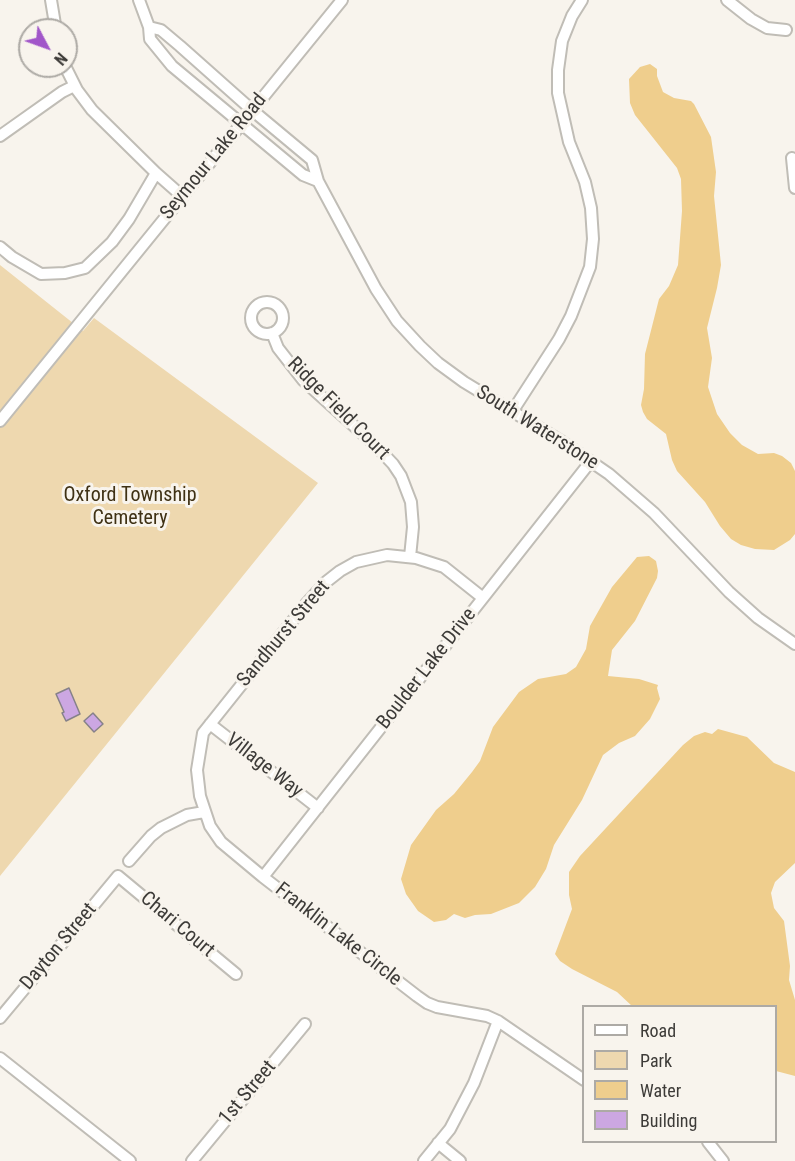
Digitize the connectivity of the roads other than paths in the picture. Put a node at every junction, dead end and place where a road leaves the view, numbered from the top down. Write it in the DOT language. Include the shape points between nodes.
graph roads {
  1 [pos="51,0"];
  2 [pos="139,0"];
  3 [pos="342,0"];
  4 [pos="582,0"];
  5 [pos="727,0"];
  6 [pos="54,18"];
  7 [pos="149,27"];
  8 [pos="786,30"];
  9 [pos="70,78"];
  10 [pos="74,86"];
  11 [pos="252,110"];
  12 [pos="241,124"];
  13 [pos="0,136"];
  14 [pos="792,158"];
  15 [pos="156,173"];
  16 [pos="318,181"];
  17 [pos="795,188"];
  18 [pos="182,196"];
  19 [pos="0,246"];
  20 [pos="272,333"];
  21 [pos="512,412"];
  22 [pos="0,421"];
  23 [pos="591,461"];
  24 [pos="410,557"];
  25 [pos="483,598"];
  26 [pos="795,644"];
  27 [pos="210,724"];
  28 [pos="318,808"];
  29 [pos="204,812"];
  30 [pos="129,861"];
  31 [pos="118,876"];
  32 [pos="262,877"];
  33 [pos="236,974"];
  34 [pos="0,1018"];
  35 [pos="498,1021"];
  36 [pos="305,1024"];
  37 [pos="0,1058"];
  38 [pos="582,1079"];
  39 [pos="438,1143"];
  40 [pos="709,1143"];
  41 [pos="130,1161"];
  42 [pos="192,1161"];
  43 [pos="424,1161"];
  44 [pos="460,1161"];
  45 [pos="723,1161"];
  1 -- 6 [label="street"];
  2 -- 7 [label="street"];
  3 -- 11 [label="street, Seymour Lake Road"];
  4 -- 21 [label="street" via="562,41 558,93 591,208 590,267 559,339"];
  5 -- 8 [label="street" via="767,28"];
  7 -- 11 [label="street, South Waterstone" via="161,30"];
  7 -- 12 [label="street" via="150,39 172,66"];
  9 -- 10 [label="street"];
  10 -- 13 [label="street"];
  10 -- 15 [label="street" via="92,110"];
  11 -- 12 [label="street, Seymour Lake Road"];
  11 -- 16 [label="street, South Waterstone" via="312,159"];
  12 -- 16 [label="street" via="303,175"];
  12 -- 18 [label="street, Seymour Lake Road"];
  14 -- 17 [label="street"];
  15 -- 18 [label="street"];
  15 -- 19 [label="street" via="129,219 85,268 41,274"];
  16 -- 21 [label="street, South Waterstone" via="397,321 438,363"];
  18 -- 22 [label="street, Seymour Lake Road"];
  20 -- 24 [label="street, Ridge Field Court" via="278,348 303,380 397,470 411,502"];
  21 -- 23 [label="street, South Waterstone"];
  23 -- 25 [label="street, Boulder Lake Drive"];
  23 -- 26 [label="street, South Waterstone" via="639,500 729,592"];
  24 -- 25 [label="street, Sandhurst Street" via="444,567"];
  24 -- 27 [label="street, Sandhurst Street" via="387,555 356,562 326,582"];
  25 -- 28 [label="street, Boulder Lake Drive"];
  27 -- 28 [label="street, Village Way"];
  27 -- 29 [label="street, Sandhurst Street" via="203,733 197,770"];
  28 -- 32 [label="street, Boulder Lake Drive"];
  29 -- 30 [label="street" via="187,815 161,828"];
  29 -- 32 [label="street, Franklin Lake Circle" via="221,842"];
  31 -- 33 [label="street, Chari Court"];
  31 -- 34 [label="street, Dayton Street"];
  32 -- 35 [label="street, Franklin Lake Circle" via="427,1003"];
  35 -- 38 [label="street, Franklin Lake Circle"];
  35 -- 39 [label="street" via="474,1083 450,1129"];
  36 -- 42 [label="street, 1st Street"];
  37 -- 41 [label="street"];
  39 -- 43 [label="street"];
  39 -- 44 [label="street"];
  40 -- 45 [label="street"];
}
